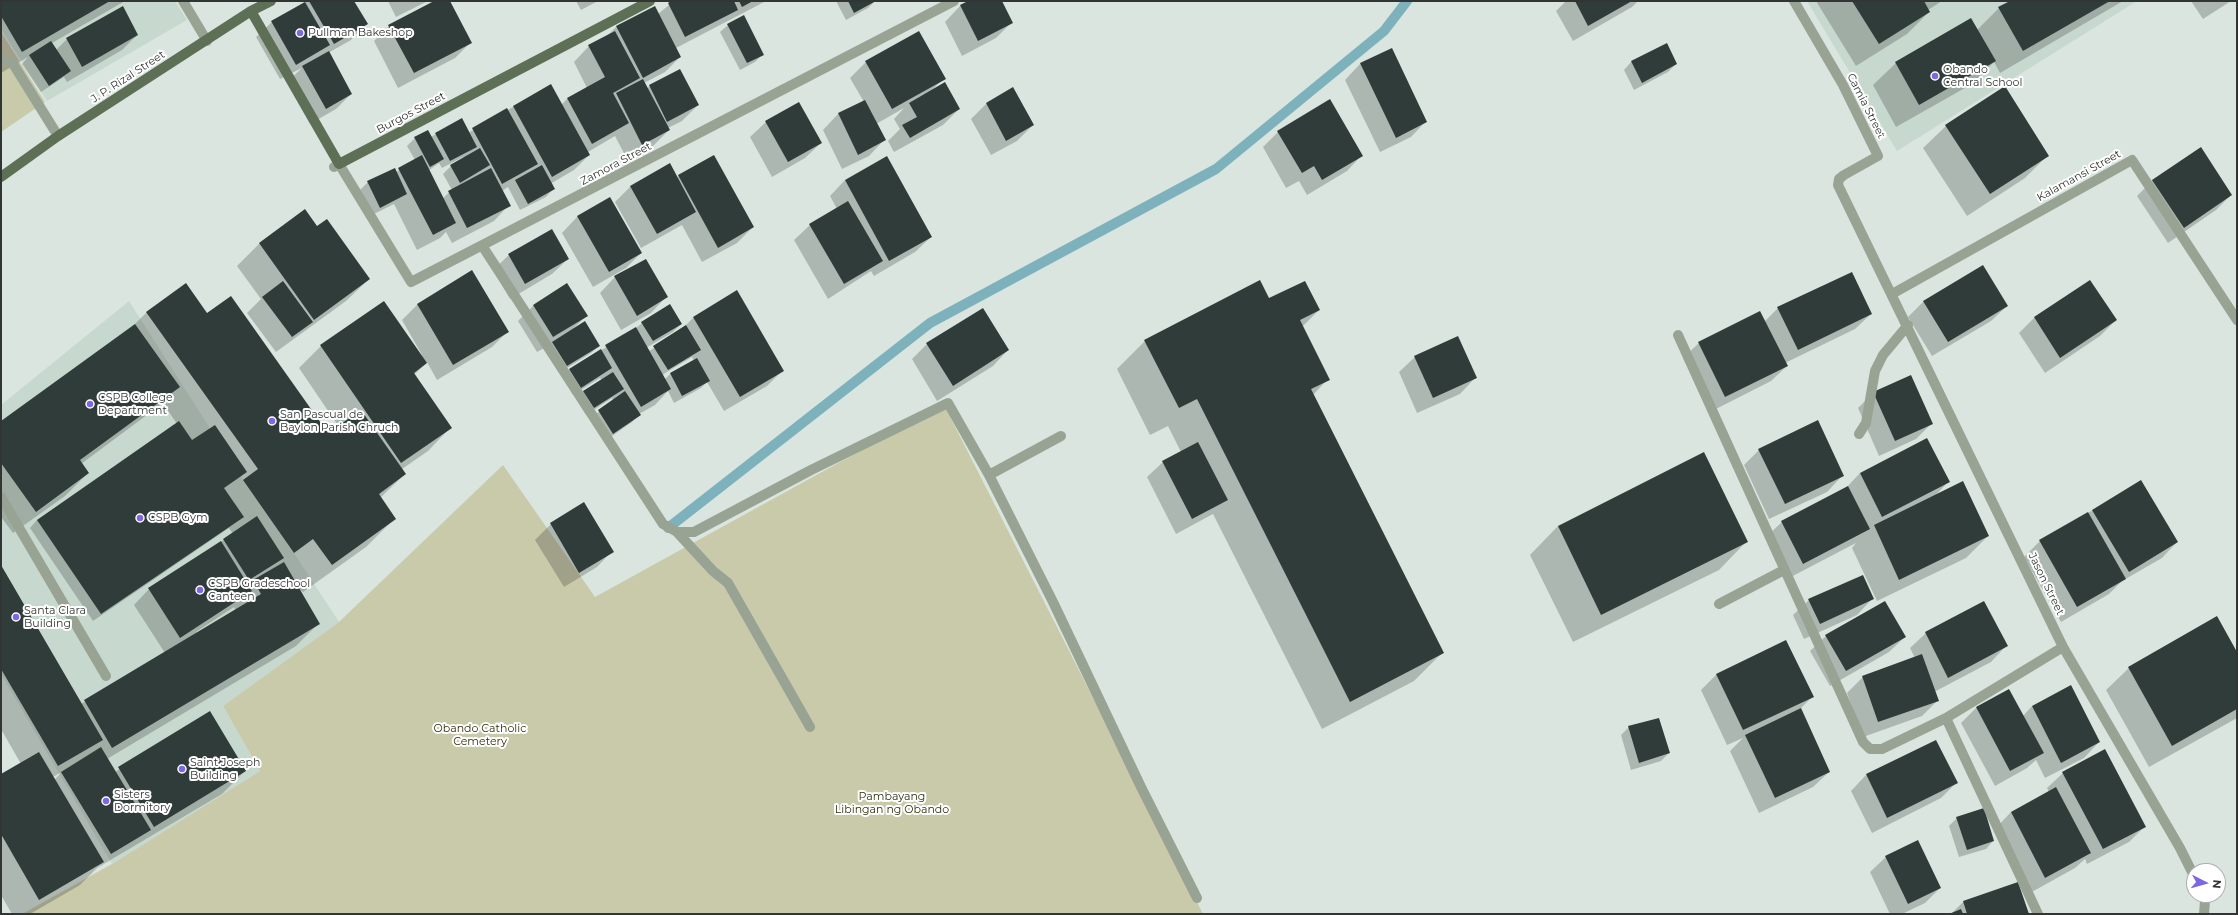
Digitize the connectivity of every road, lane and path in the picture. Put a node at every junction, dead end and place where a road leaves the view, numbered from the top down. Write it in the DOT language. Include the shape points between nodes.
graph roads {
  1 [pos="183,1"];
  2 [pos="271,1"];
  3 [pos="650,1"];
  4 [pos="954,1"];
  5 [pos="1794,1"];
  6 [pos="252,11"];
  7 [pos="207,40"];
  8 [pos="1,60"];
  9 [pos="58,136"];
  10 [pos="337,166"];
  11 [pos="1,177"];
  12 [pos="483,247"];
  13 [pos="1892,294"];
  14 [pos="2237,320"];
  15 [pos="1908,326"];
  16 [pos="1678,335"];
  17 [pos="1859,434"];
  18 [pos="1061,436"];
  19 [pos="989,475"];
  20 [pos="1,497"];
  21 [pos="677,532"];
  22 [pos="1784,570"];
  23 [pos="1719,604"];
  24 [pos="2063,647"];
  25 [pos="106,676"];
  26 [pos="1946,718"];
  27 [pos="810,727"];
  28 [pos="2188,863"];
  29 [pos="1197,898"];
  30 [pos="2205,903"];
  31 [pos="2038,914"];
  32 [pos="2204,914"];
  1 -- 7 [label="street"];
  2 -- 6 [label="main road, J. P. Rizal Street"];
  3 -- 10 [label="main road, Burgos Street"];
  4 -- 12 [label="street, Zamora Street"];
  5 -- 13 [label="street, Camia Street" via="1843,85 1878,156 1844,175 1838,184"];
  6 -- 7 [label="main road, J. P. Rizal Street"];
  6 -- 10 [label="main road"];
  7 -- 9 [label="main road, J. P. Rizal Street"];
  8 -- 9 [label="street" via="12,62"];
  9 -- 11 [label="main road, J. P. Rizal Street"];
  10 -- 12 [label="street, Zamora Street" via="411,282"];
  12 -- 21 [label="street" via="663,524"];
  13 -- 14 [label="street, Kalamansi Street" via="2132,160"];
  13 -- 15 [label="street, Jason Street"];
  15 -- 17 [label="street" via="1883,355 1875,371 1866,423"];
  15 -- 24 [label="street, Jason Street"];
  16 -- 22 [label="street"];
  18 -- 19 [label="street"];
  19 -- 21 [label="street" via="948,403 811,470 694,532"];
  19 -- 29 [label="street"];
  20 -- 25 [label="street"];
  21 -- 27 [label="street" via="713,571 728,583"];
  22 -- 23 [label="street"];
  22 -- 26 [label="street" via="1863,742 1870,749 1882,749"];
  24 -- 26 [label="street"];
  24 -- 28 [label="street, Jason Street"];
  26 -- 31 [label="street"];
  30 -- 32 [label="street"];
}
